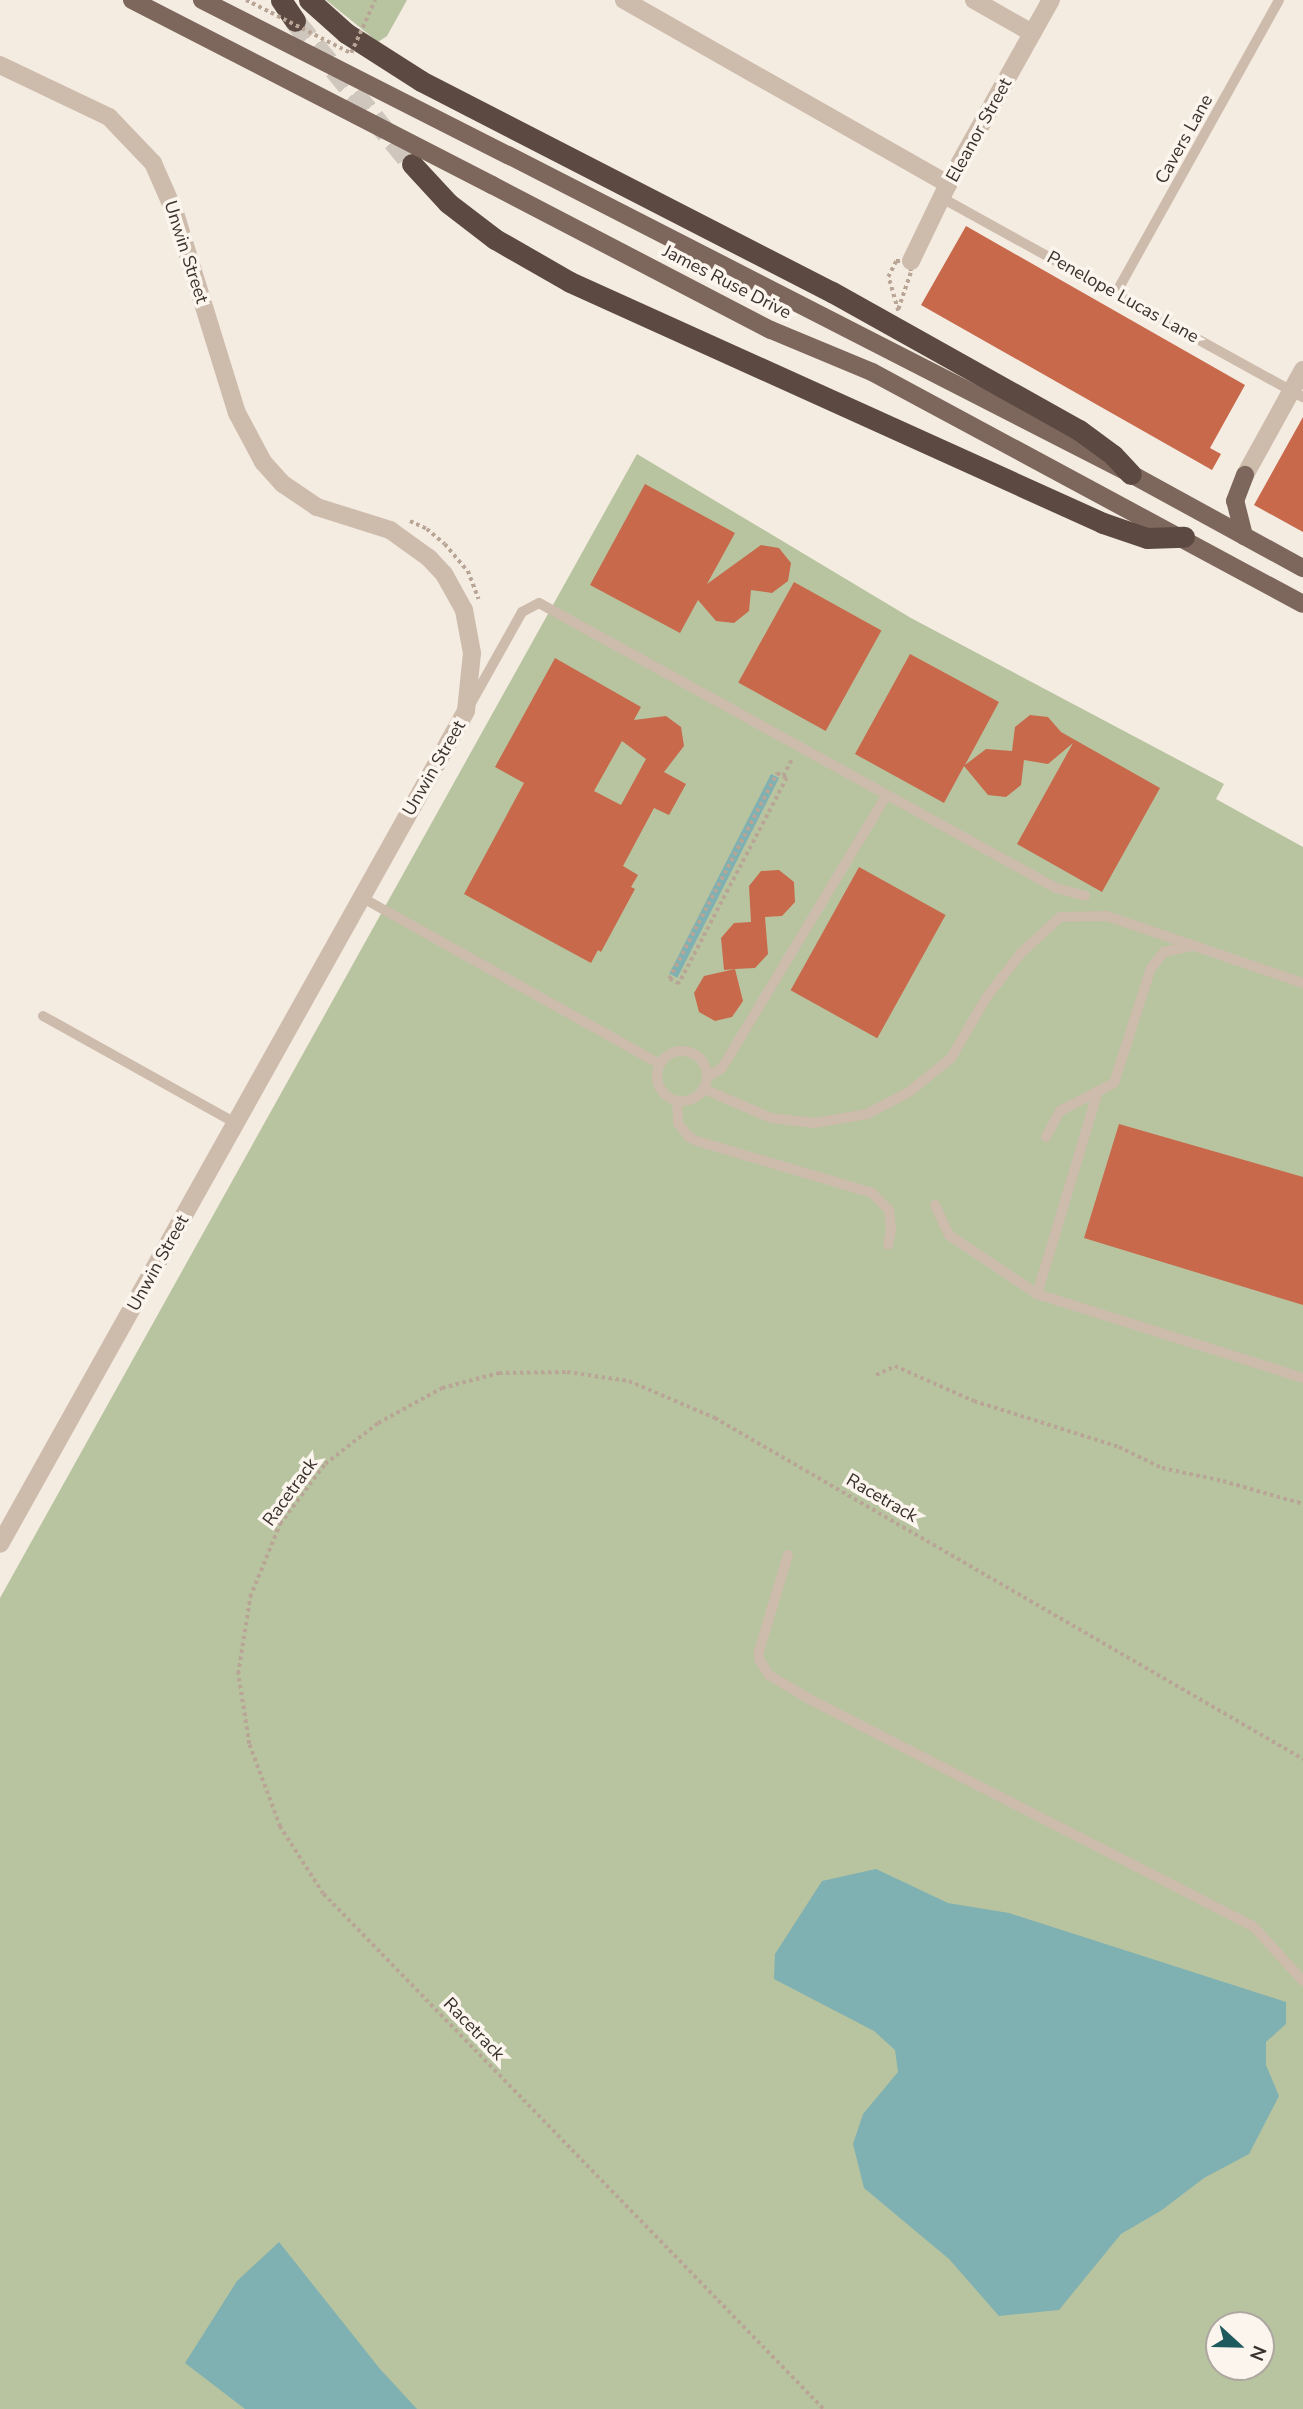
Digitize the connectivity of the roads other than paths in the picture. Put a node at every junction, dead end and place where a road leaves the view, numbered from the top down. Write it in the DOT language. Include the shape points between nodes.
graph roads {
  1 [pos="132,0"];
  2 [pos="202,0"];
  3 [pos="281,0"];
  4 [pos="309,0"];
  5 [pos="624,0"];
  6 [pos="974,0"];
  7 [pos="1051,0"];
  8 [pos="1279,0"];
  9 [pos="295,20"];
  10 [pos="1032,33"];
  11 [pos="0,65"];
  12 [pos="412,164"];
  13 [pos="945,191"];
  14 [pos="911,261"];
  15 [pos="1116,293"];
  16 [pos="1303,370"];
  17 [pos="1298,394"];
  18 [pos="1131,474"];
  19 [pos="1245,475"];
  20 [pos="1244,536"];
  21 [pos="1184,537"];
  22 [pos="1303,568"];
  23 [pos="1303,604"];
  24 [pos="466,712"];
  25 [pos="886,796"];
  26 [pos="1085,896"];
  27 [pos="361,897"];
  28 [pos="1192,946"];
  29 [pos="1303,983"];
  30 [pos="43,1016"];
  31 [pos="660,1064"];
  32 [pos="707,1077"];
  33 [pos="704,1088"];
  34 [pos="1098,1091"];
  35 [pos="677,1101"];
  36 [pos="235,1123"];
  37 [pos="1046,1137"];
  38 [pos="935,1205"];
  39 [pos="888,1245"];
  40 [pos="1037,1294"];
  41 [pos="1303,1378"];
  42 [pos="0,1544"];
  43 [pos="788,1555"];
  44 [pos="1303,1981"];
  1 -- 21 [label="main road, James Ruse Drive, bridge" via="771,330 872,372"];
  2 -- 18 [label="main road, James Ruse Drive, bridge"];
  3 -- 9 [label="highway"];
  4 -- 18 [label="highway" via="346,33 421,81 844,299 1079,430"];
  5 -- 13 [label="street, Penelope Lucas Lane"];
  6 -- 10 [label="street"];
  7 -- 10 [label="street, Eleanor Street"];
  8 -- 15 [label="lane, Cavers Lane"];
  10 -- 13 [label="street, Eleanor Street"];
  11 -- 24 [label="street, Unwin Street" via="109,117 153,163 175,213 219,360 250,442 283,484 317,507 390,530 444,575 470,631"];
  12 -- 21 [label="highway" via="448,203 495,239 570,282 1103,523 1147,538"];
  13 -- 14 [label="street, Eleanor Street"];
  13 -- 15 [label="lane, Penelope Lucas Lane"];
  15 -- 17 [label="lane, Penelope Lucas Lane"];
  16 -- 17 [label="street"];
  17 -- 19 [label="street"];
  18 -- 20 [label="main road, James Ruse Drive"];
  19 -- 20 [label="main road" via="1235,502"];
  20 -- 22 [label="main road, James Ruse Drive"];
  21 -- 23 [label="main road, James Ruse Drive"];
  24 -- 25 [label="lane" via="522,612 539,603"];
  24 -- 27 [label="street, Unwin Street"];
  25 -- 26 [label="lane" via="1056,888"];
  25 -- 32 [label="lane" via="722,1068"];
  27 -- 31 [label="lane"];
  27 -- 36 [label="street, Unwin Street"];
  28 -- 29 [label="lane"];
  28 -- 33 [label="lane" via="1107,916 1060,917 1014,962 986,998 951,1058 909,1092 867,1114 814,1124 771,1118"];
  28 -- 34 [label="lane" via="1164,952 1151,968 1114,1083"];
  30 -- 36 [label="lane"];
  31 -- 32 [label="lane" via="673,1053 689,1052 702,1060"];
  31 -- 35 [label="lane" via="659,1087"];
  32 -- 33 [label="lane"];
  33 -- 35 [label="lane" via="693,1099"];
  34 -- 37 [label="lane" via="1060,1111"];
  34 -- 40 [label="lane"];
  35 -- 39 [label="lane" via="678,1123 696,1141 872,1193 889,1210"];
  36 -- 42 [label="street, Unwin Street"];
  38 -- 40 [label="lane" via="948,1235"];
  40 -- 41 [label="lane"];
  43 -- 44 [label="lane" via="759,1651 769,1675 1252,1926"];
}
